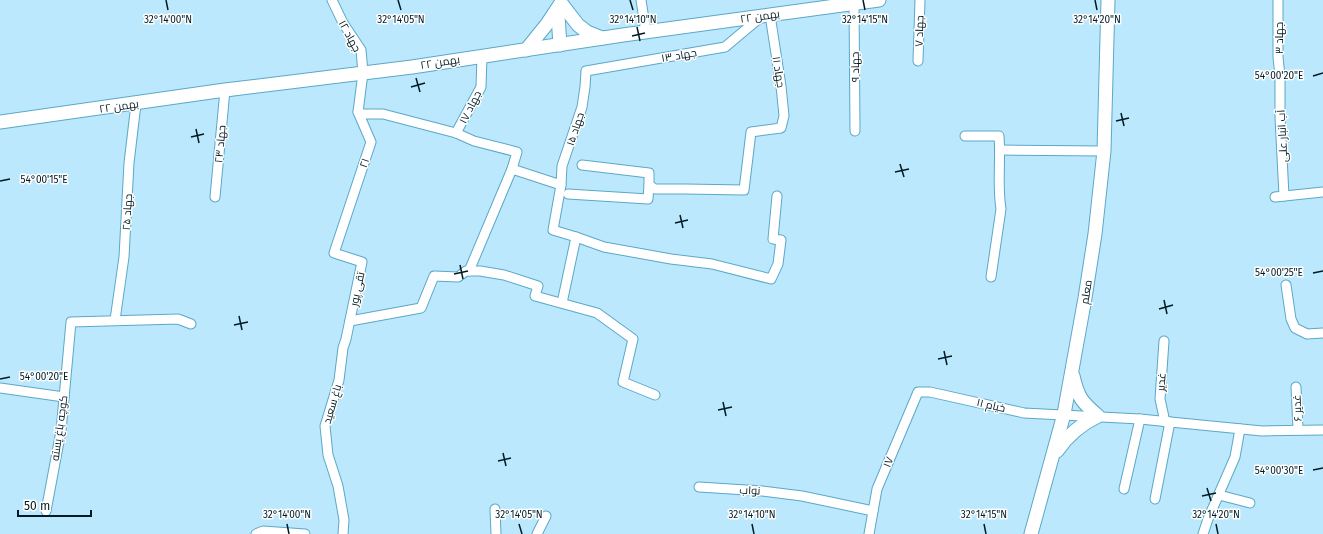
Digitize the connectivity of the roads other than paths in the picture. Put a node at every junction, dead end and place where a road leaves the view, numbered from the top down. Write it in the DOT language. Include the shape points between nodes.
graph roads {
  1 [pos="332,0"];
  2 [pos="641,0"];
  3 [pos="879,0"];
  4 [pos="920,0"];
  5 [pos="1098,0"];
  6 [pos="1278,0"];
  7 [pos="561,1"];
  8 [pos="854,3"];
  9 [pos="1111,5"];
  10 [pos="766,16"];
  11 [pos="646,32"];
  12 [pos="604,38"];
  13 [pos="564,44"];
  14 [pos="526,50"];
  15 [pos="482,56"];
  16 [pos="918,61"];
  17 [pos="586,71"];
  18 [pos="363,73"];
  19 [pos="1280,76"];
  20 [pos="225,90"];
  21 [pos="136,104"];
  22 [pos="358,112"];
  23 [pos="0,122"];
  24 [pos="855,131"];
  25 [pos="456,133"];
  26 [pos="965,136"];
  27 [pos="1000,150"];
  28 [pos="1104,151"];
  29 [pos="582,164"];
  30 [pos="512,169"];
  31 [pos="561,185"];
  32 [pos="649,185"];
  33 [pos="1323,192"];
  34 [pos="568,194"];
  35 [pos="777,196"];
  36 [pos="1284,196"];
  37 [pos="215,197"];
  38 [pos="1275,197"];
  39 [pos="576,237"];
  40 [pos="334,253"];
  41 [pos="469,271"];
  42 [pos="991,277"];
  43 [pos="1286,285"];
  44 [pos="562,303"];
  45 [pos="115,320"];
  46 [pos="350,321"];
  47 [pos="191,324"];
  48 [pos="1323,333"];
  49 [pos="1164,341"];
  50 [pos="1072,368"];
  51 [pos="1296,387"];
  52 [pos="0,388"];
  53 [pos="918,392"];
  54 [pos="655,395"];
  55 [pos="64,397"];
  56 [pos="1064,414"];
  57 [pos="1098,416"];
  58 [pos="1140,419"];
  59 [pos="1168,422"];
  60 [pos="1240,429"];
  61 [pos="1298,429"];
  62 [pos="1323,430"];
  63 [pos="1053,458"];
  64 [pos="699,487"];
  65 [pos="1124,489"];
  66 [pos="1219,495"];
  67 [pos="1155,498"];
  68 [pos="1250,503"];
  69 [pos="495,509"];
  70 [pos="46,511"];
  71 [pos="873,511"];
  72 [pos="546,516"];
  73 [pos="256,534"];
  74 [pos="305,534"];
  75 [pos="342,534"];
  76 [pos="496,534"];
  77 [pos="537,534"];
  78 [pos="869,534"];
  79 [pos="1031,534"];
  80 [pos="1203,534"];
  1 -- 18 [label="street, جهاد ۱۲" via="343,24 361,50"];
  2 -- 11 [label="street"];
  3 -- 8 [label="main road, ۲۲ بهمن"];
  4 -- 16 [label="street, جهاد ۷"];
  5 -- 9 [label="main road"];
  6 -- 19 [label="street, جهاد ۳"];
  7 -- 12 [label="main road" via="578,25 587,32"];
  7 -- 13 [label="main road" via="564,11"];
  7 -- 14 [label="main road"];
  8 -- 10 [label="main road, ۲۲ بهمن"];
  8 -- 24 [label="street, جهاد ۹"];
  9 -- 28 [label="main road, معلم" via="1107,45"];
  10 -- 11 [label="main road, ۲۲ بهمن"];
  10 -- 17 [label="street, جهاد ۱۳" via="725,47"];
  10 -- 32 [label="street, جهاد ۱۱" via="781,86 784,116 781,128 751,132 744,190 655,190"];
  11 -- 12 [label="main road, ۲۲ بهمن"];
  12 -- 13 [label="main road, ۲۲ بهمن"];
  13 -- 14 [label="main road, ۲۲ بهمن"];
  14 -- 15 [label="main road, ۲۲ بهمن"];
  15 -- 18 [label="main road, ۲۲ بهمن"];
  15 -- 25 [label="street, جهاد ۱۷" via="481,87"];
  17 -- 31 [label="street, جهاد ۱۵" via="582,107 562,166"];
  18 -- 20 [label="main road, ۲۲ بهمن"];
  18 -- 22 [label="street, ۲۱"];
  19 -- 36 [label="street, آب انبار علی"];
  20 -- 21 [label="main road, ۲۲ بهمن"];
  20 -- 37 [label="street, جهاد ۲۳"];
  21 -- 23 [label="main road, ۲۲ بهمن"];
  21 -- 45 [label="street, جهاد ۲۵" via="129,163 124,257"];
  22 -- 25 [label="street" via="383,114"];
  22 -- 40 [label="street, ۲۱" via="370,142"];
  25 -- 30 [label="street" via="474,141 517,152"];
  26 -- 27 [label="street" via="999,136"];
  27 -- 28 [label="street"];
  27 -- 42 [label="street" via="1001,209"];
  28 -- 50 [label="main road, معلم" via="1095,234"];
  29 -- 32 [label="street" via="649,173"];
  30 -- 31 [label="street"];
  30 -- 41 [label="street"];
  31 -- 39 [label="street, جهاد ۱۵" via="553,230"];
  32 -- 34 [label="street" via="648,199"];
  33 -- 36 [label="street"];
  35 -- 39 [label="street" via="772,239 781,240 778,264 771,279 712,264 604,247"];
  36 -- 38 [label="street"];
  39 -- 44 [label="street"];
  40 -- 46 [label="street, تقی پور" via="362,262"];
  41 -- 44 [label="street" via="504,275 538,286 535,296"];
  41 -- 46 [label="street" via="458,277 434,276 421,308"];
  43 -- 48 [label="street" via="1291,319 1295,328 1307,334"];
  44 -- 54 [label="street" via="597,313 633,339 623,382"];
  45 -- 47 [label="street" via="178,319"];
  45 -- 55 [label="street, کوچه باغ پسته" via="71,322"];
  46 -- 75 [label="street, باغ سعید" via="339,380 325,426 328,455 338,486 344,520"];
  49 -- 59 [label="street, غدیر" via="1160,399"];
  50 -- 56 [label="main road, معلم"];
  50 -- 57 [label="main road" via="1077,393 1082,402"];
  51 -- 61 [label="street, غدیر ۶"];
  52 -- 55 [label="street"];
  53 -- 56 [label="street, خیام ۱۱" via="930,392 1024,413"];
  53 -- 71 [label="street, ۱۷" via="880,483"];
  55 -- 70 [label="street, کوچه باغ پسته" via="61,431"];
  56 -- 57 [label="street, خیام ۱۱"];
  56 -- 63 [label="main road, معلم"];
  57 -- 58 [label="street, خیام ۱۱"];
  57 -- 63 [label="main road" via="1068,436"];
  58 -- 59 [label="street, خیام ۱۱"];
  58 -- 65 [label="street"];
  59 -- 60 [label="street, خیام ۱۱"];
  59 -- 67 [label="street"];
  60 -- 61 [label="street, خیام ۱۱"];
  60 -- 66 [label="street" via="1235,457"];
  61 -- 62 [label="street, خیام ۱۱"];
  63 -- 79 [label="main road, معلم"];
  64 -- 71 [label="street, نواب" via="802,496"];
  66 -- 68 [label="street"];
  66 -- 80 [label="street"];
  69 -- 76 [label="street"];
  71 -- 78 [label="street, ۱۷"];
  72 -- 77 [label="street"];
  73 -- 74 [label="street" via="262,531"];
}
